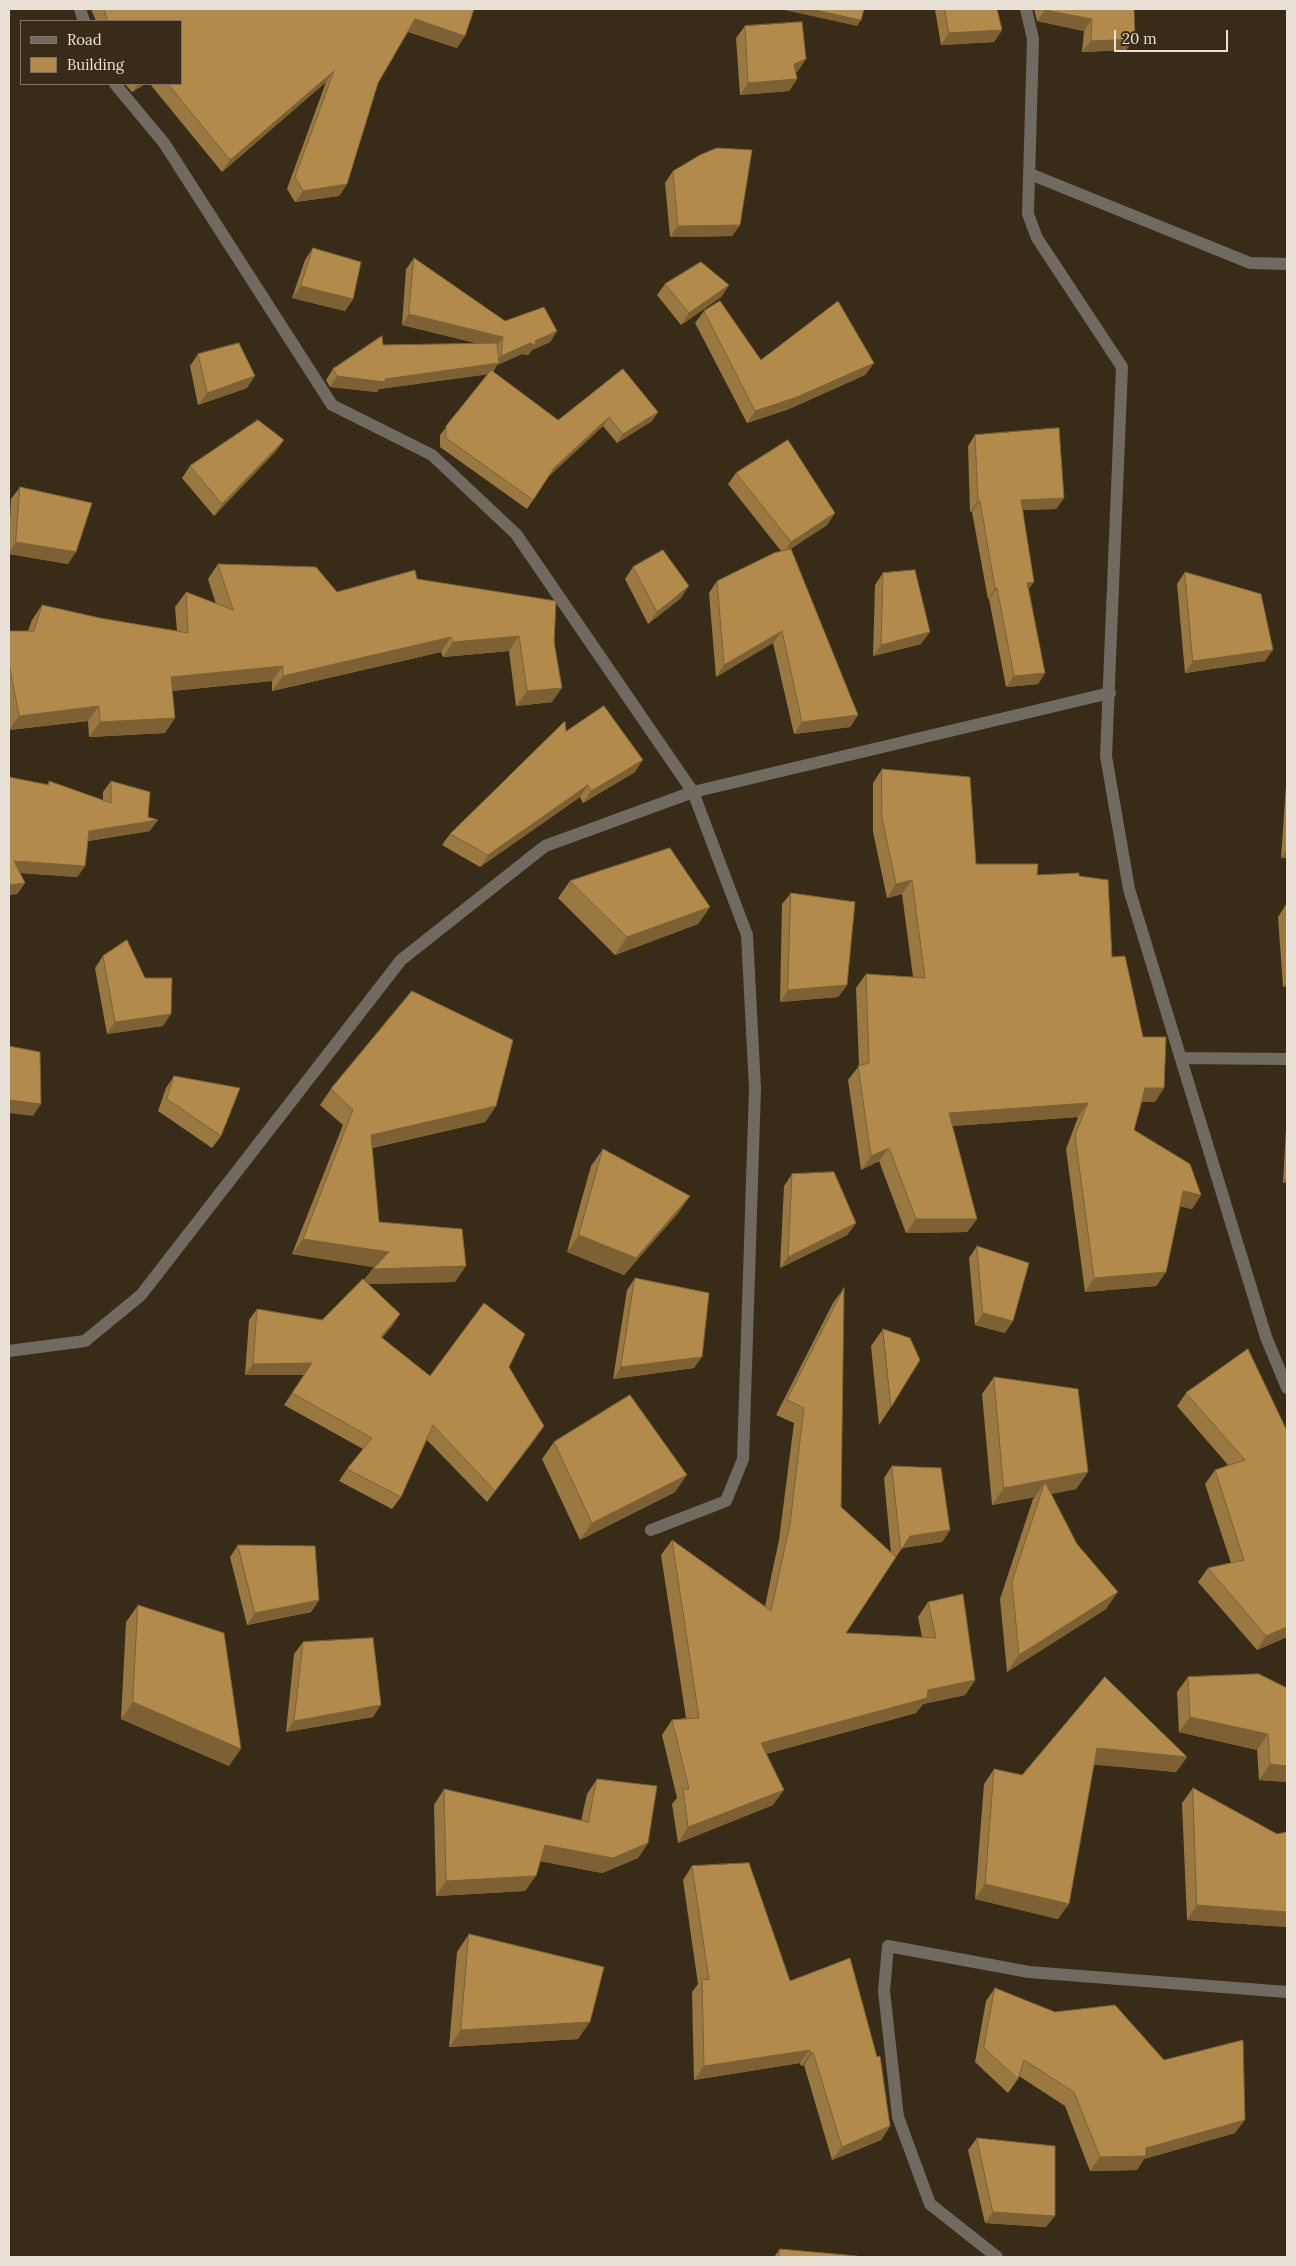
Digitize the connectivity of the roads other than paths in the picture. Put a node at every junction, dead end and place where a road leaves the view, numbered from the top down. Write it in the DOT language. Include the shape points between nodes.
graph roads {
  1 [pos="1026,9"];
  2 [pos="116,85"];
  3 [pos="1030,174"];
  4 [pos="1287,264"];
  5 [pos="1110,693"];
  6 [pos="692,792"];
  7 [pos="1180,1058"];
  8 [pos="1287,1059"];
  9 [pos="9,1351"];
  10 [pos="1287,1388"];
  11 [pos="651,1530"];
  12 [pos="1287,1992"];
  13 [pos="997,2257"];
  1 -- 3 [label="street" via="1033,39"];
  2 -- 6 [label="street" via="164,143 332,404 432,455 516,534"];
  3 -- 4 [label="street" via="1250,263"];
  3 -- 5 [label="street" via="1028,214 1037,238 1122,366"];
  5 -- 6 [label="street"];
  5 -- 7 [label="street" via="1106,756 1129,889"];
  6 -- 9 [label="street" via="545,846 401,960 141,1295 85,1341"];
  6 -- 11 [label="street" via="747,935 755,1088 743,1459 726,1501"];
  7 -- 8 [label="street"];
  7 -- 10 [label="street" via="1266,1337"];
  12 -- 13 [label="street" via="1029,1972 888,1946 884,1991 898,2117 930,2204"];
}
